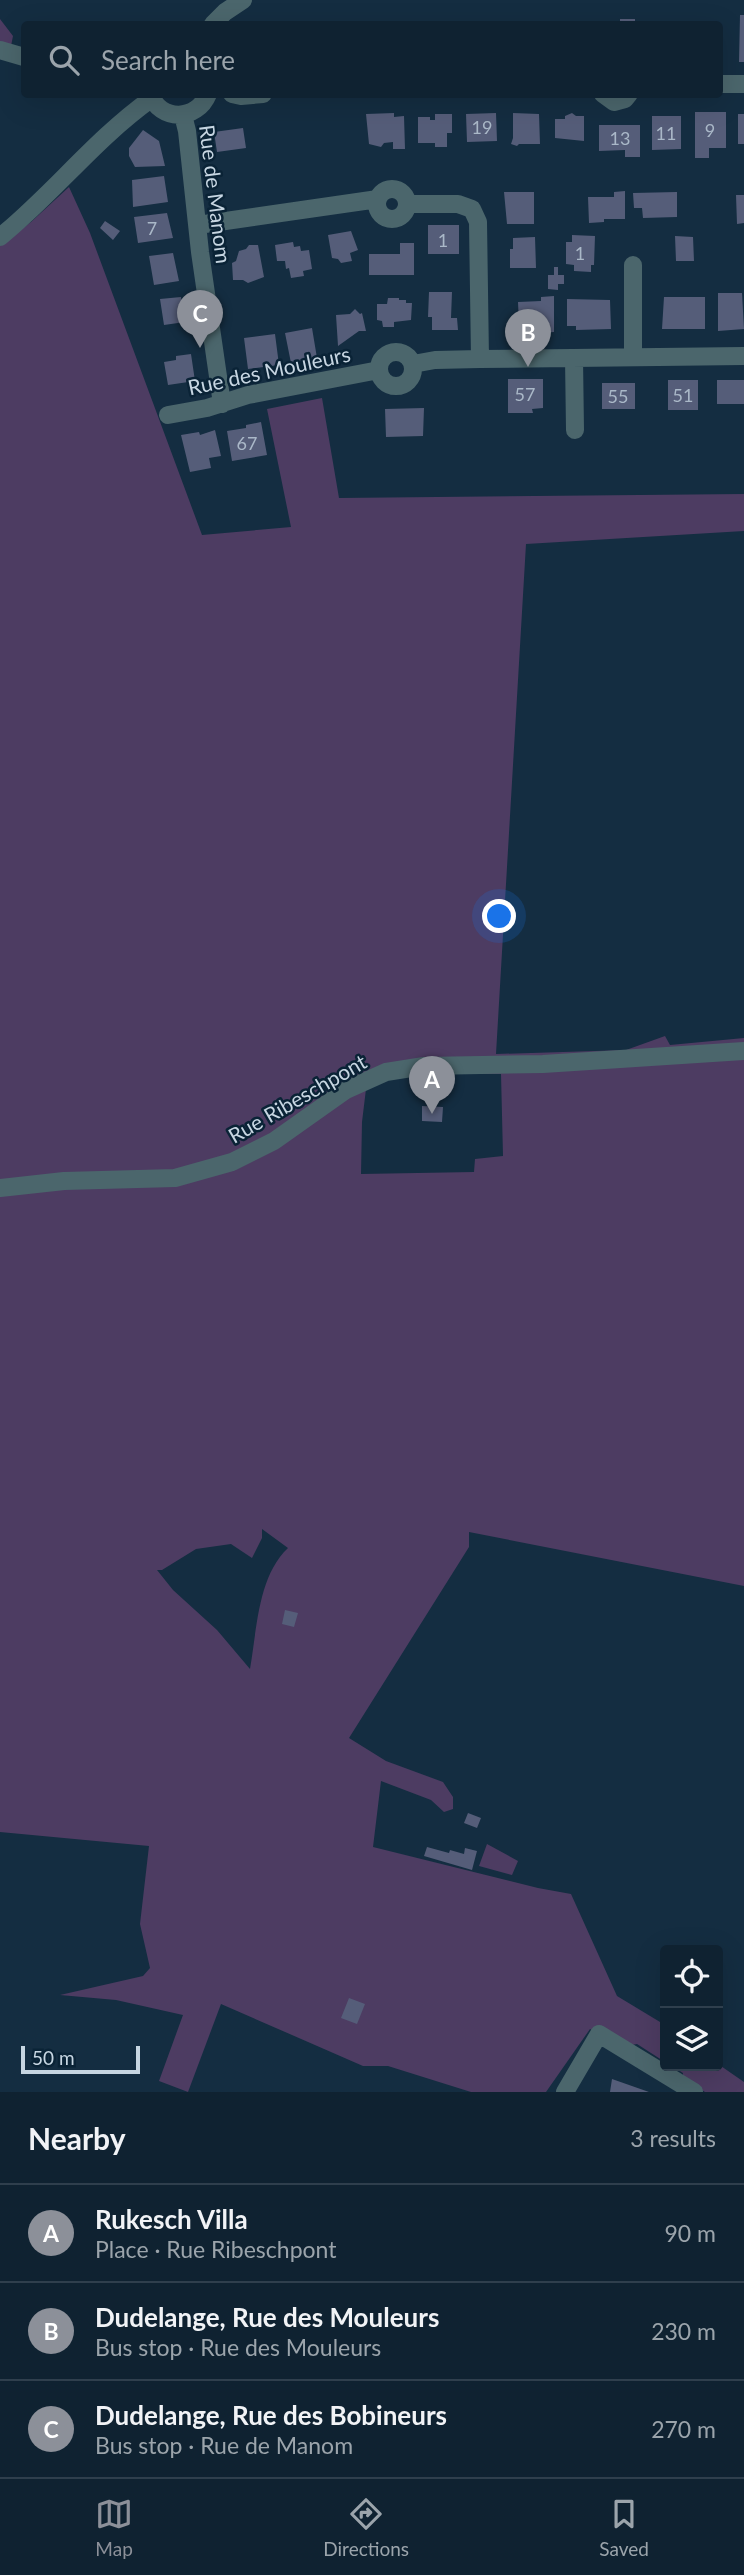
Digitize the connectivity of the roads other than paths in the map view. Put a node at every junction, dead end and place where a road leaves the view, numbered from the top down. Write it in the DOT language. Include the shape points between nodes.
graph roads {
  1 [pos="243,0"];
  2 [pos="216,21"];
  3 [pos="0,50"];
  4 [pos="21,56"];
  5 [pos="744,84"];
  6 [pos="723,85"];
  7 [pos="149,98"];
  8 [pos="151,98"];
  9 [pos="206,98"];
  10 [pos="608,98"];
  11 [pos="626,98"];
  12 [pos="183,115"];
  13 [pos="198,225"];
  14 [pos="0,237"];
  15 [pos="633,265"];
  16 [pos="744,356"];
  17 [pos="633,357"];
  18 [pos="574,358"];
  19 [pos="480,359"];
  20 [pos="412,364"];
  21 [pos="379,370"];
  22 [pos="222,404"];
  23 [pos="168,415"];
  24 [pos="575,430"];
  25 [pos="744,1051"];
  26 [pos="0,1188"];
  27 [pos="565,2092"];
  28 [pos="694,2092"];
  1 -- 2 [label="street"];
  3 -- 4 [label="street"];
  5 -- 6 [label="street"];
  7 -- 14 [label="street"];
  8 -- 12 [label="street" via="164,112"];
  9 -- 12 [label="street" via="200,107"];
  10 -- 11 [label="street" via="614,102"];
  12 -- 13 [label="street, Rue de Manom"];
  13 -- 19 [label="street" via="378,199 395,189 404,194 408,204 458,204 472,209 478,222"];
  13 -- 22 [label="street, Rue de Manom"];
  15 -- 17 [label="street"];
  16 -- 17 [label="street, Rue des Mouleurs"];
  17 -- 18 [label="street, Rue des Mouleurs"];
  18 -- 19 [label="street, Rue des Mouleurs"];
  18 -- 24 [label="street"];
  19 -- 20 [label="street, Rue des Mouleurs"];
  20 -- 21 [label="street, Rue des Mouleurs" via="405,354 393,352 382,358"];
  20 -- 21 [label="street, Rue des Mouleurs" via="410,378 399,386 385,382"];
  21 -- 22 [label="street, Rue des Mouleurs"];
  22 -- 23 [label="street, Rue des Mouleurs"];
  25 -- 26 [label="street, Rue Ribeschpont" via="543,1064 424,1066 386,1072 346,1090 274,1141 232,1162 175,1178"];
  27 -- 28 [label="street" via="599,2034"];
}
